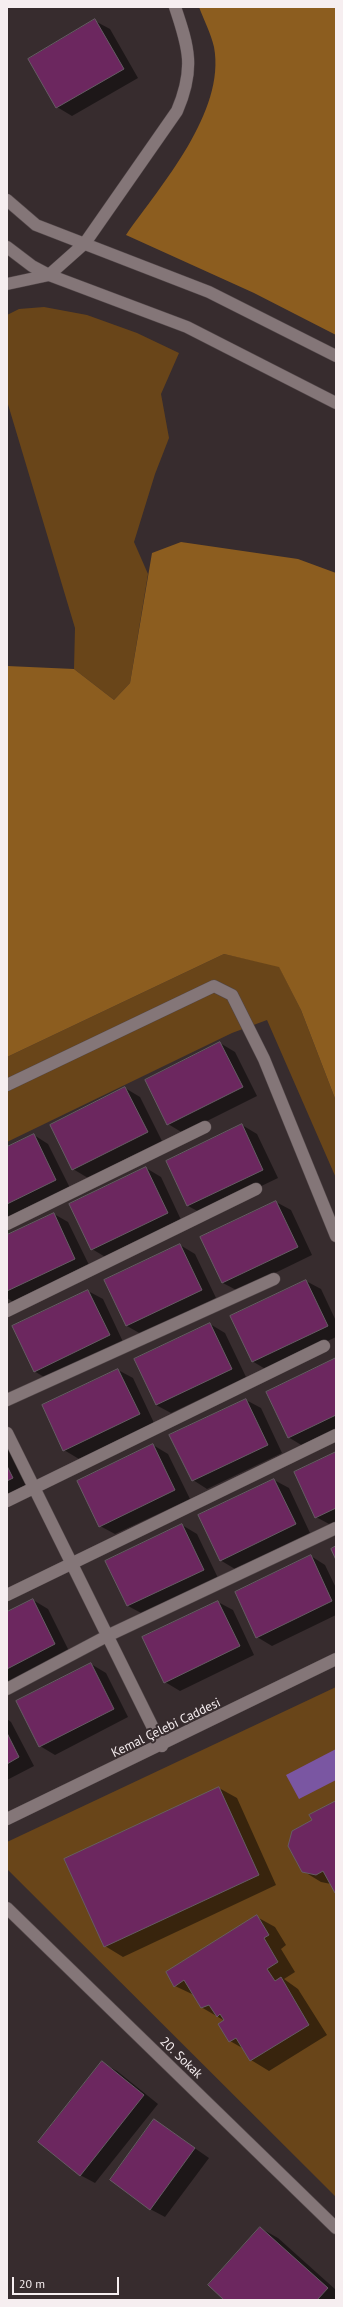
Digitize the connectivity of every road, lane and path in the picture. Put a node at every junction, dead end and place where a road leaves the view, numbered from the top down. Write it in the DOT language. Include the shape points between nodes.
graph roads {
  1 [pos="175,7"];
  2 [pos="7,200"];
  3 [pos="85,244"];
  4 [pos="7,247"];
  5 [pos="49,274"];
  6 [pos="7,284"];
  7 [pos="336,356"];
  8 [pos="336,404"];
  9 [pos="7,1085"];
  10 [pos="205,1127"];
  11 [pos="256,1189"];
  12 [pos="7,1224"];
  13 [pos="336,1236"];
  14 [pos="274,1279"];
  15 [pos="7,1310"];
  16 [pos="324,1346"];
  17 [pos="7,1400"];
  18 [pos="7,1433"];
  19 [pos="336,1434"];
  20 [pos="33,1488"];
  21 [pos="7,1500"];
  22 [pos="336,1528"];
  23 [pos="70,1564"];
  24 [pos="7,1595"];
  25 [pos="107,1636"];
  26 [pos="336,1659"];
  27 [pos="7,1689"];
  28 [pos="162,1746"];
  29 [pos="7,1819"];
  30 [pos="7,1908"];
  31 [pos="336,2228"];
  1 -- 3 [label="street" via="188,51 186,90 165,129"];
  2 -- 3 [label="street" via="36,225"];
  3 -- 5 [label="street"];
  3 -- 7 [label="street" via="210,292"];
  4 -- 5 [label="street" via="32,266"];
  5 -- 6 [label="street"];
  5 -- 8 [label="street" via="187,327"];
  9 -- 13 [label="street" via="214,986 232,995 264,1059"];
  10 -- 12 [label="street"];
  11 -- 15 [label="street"];
  14 -- 17 [label="street"];
  16 -- 20 [label="street"];
  18 -- 20 [label="street"];
  19 -- 23 [label="street"];
  20 -- 21 [label="street"];
  20 -- 23 [label="street"];
  22 -- 25 [label="street"];
  23 -- 24 [label="street"];
  23 -- 25 [label="street"];
  25 -- 27 [label="street"];
  25 -- 28 [label="street"];
  26 -- 28 [label="street, Kemal Çelebi Caddesi"];
  28 -- 29 [label="street, Kemal Çelebi Caddesi"];
  30 -- 31 [label="street, 20. Sokak"];
}
